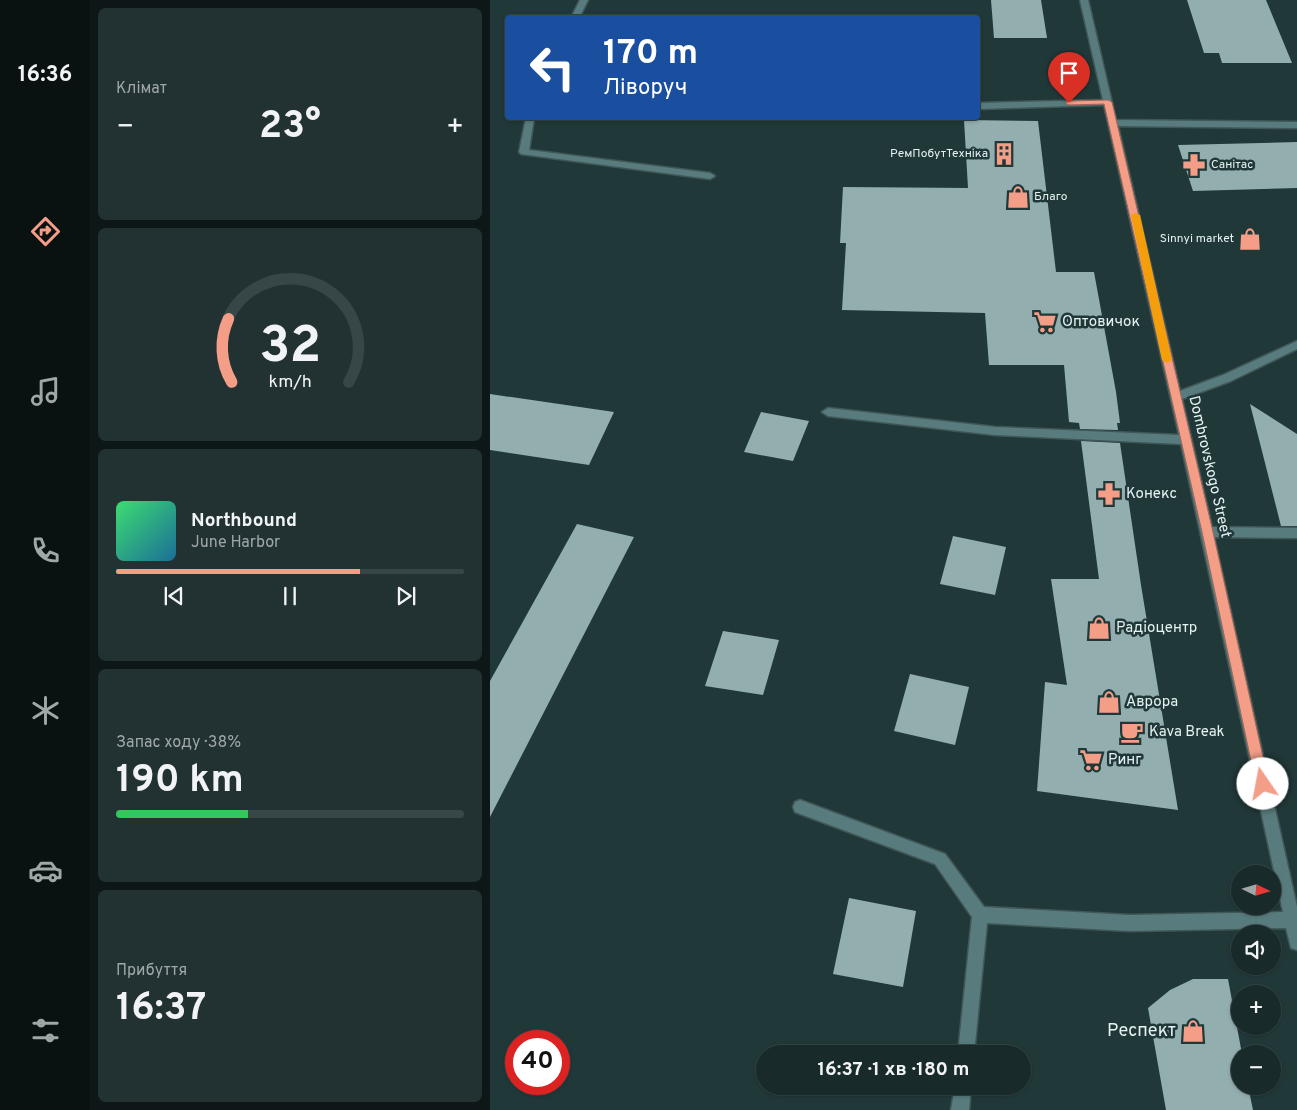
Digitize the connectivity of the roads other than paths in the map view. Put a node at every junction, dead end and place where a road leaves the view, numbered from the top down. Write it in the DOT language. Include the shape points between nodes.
graph roads {
  1 [pos="584,0"];
  2 [pos="1084,0"];
  3 [pos="576,15"];
  4 [pos="1108,102"];
  5 [pos="980,106"];
  6 [pos="530,120"];
  7 [pos="1113,123"];
  8 [pos="1297,125"];
  9 [pos="710,176"];
  10 [pos="1297,345"];
  11 [pos="1176,397"];
  12 [pos="828,412"];
  13 [pos="1185,440"];
  14 [pos="1207,532"];
  15 [pos="1297,533"];
  16 [pos="800,807"];
  17 [pos="980,915"];
  18 [pos="1292,920"];
  19 [pos="1297,942"];
  20 [pos="967,1045"];
  21 [pos="962,1095"];
  22 [pos="960,1110"];
  1 -- 3 [label="street"];
  2 -- 4 [label="street, Dombrovskogo Street"];
  4 -- 5 [label="street"];
  4 -- 7 [label="street, Dombrovskogo Street"];
  6 -- 9 [label="street" via="524,152"];
  7 -- 8 [label="street"];
  7 -- 11 [label="street, Dombrovskogo Street"];
  10 -- 11 [label="street" via="1227,378"];
  11 -- 13 [label="street, Dombrovskogo Street"];
  12 -- 13 [label="street" via="995,432"];
  13 -- 14 [label="street, Dombrovskogo Street"];
  14 -- 15 [label="street"];
  14 -- 18 [label="street, Dombrovskogo Street"];
  16 -- 17 [label="street" via="940,859"];
  17 -- 18 [label="street" via="1129,923"];
  17 -- 20 [label="street"];
  18 -- 19 [label="street, Dombrovskogo Street"];
  21 -- 22 [label="street"];
}
